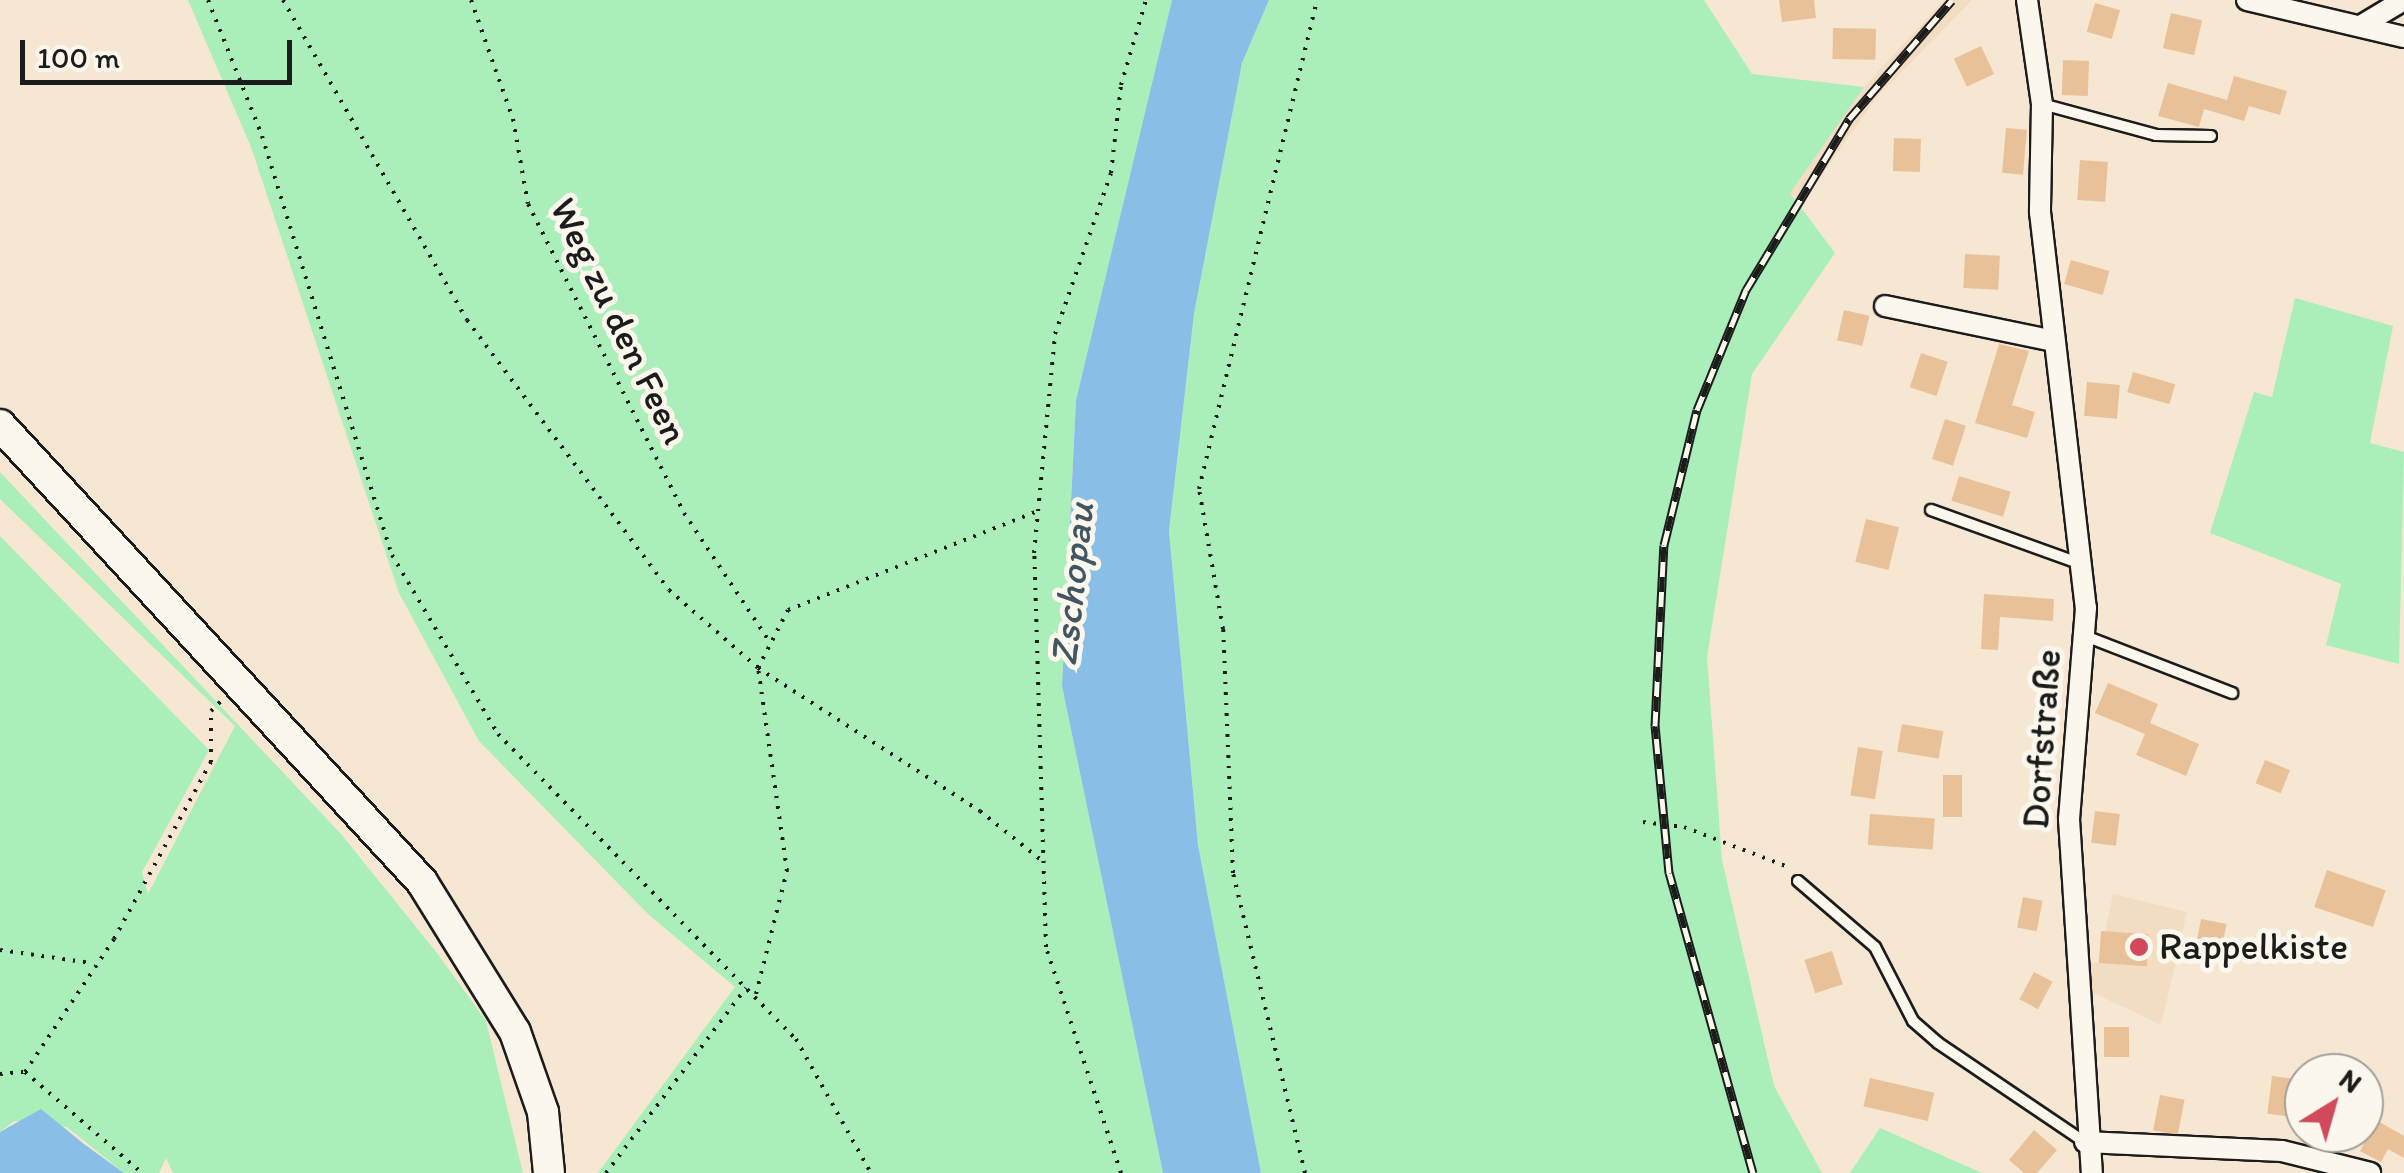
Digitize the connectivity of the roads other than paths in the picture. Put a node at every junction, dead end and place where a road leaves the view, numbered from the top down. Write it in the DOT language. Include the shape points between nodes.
graph roads {
  1 [pos="2028,0"];
  2 [pos="2247,0"];
  3 [pos="2404,0"];
  4 [pos="2362,25"];
  5 [pos="2404,36"];
  6 [pos="2042,104"];
  7 [pos="2211,136"];
  8 [pos="1884,306"];
  9 [pos="2054,341"];
  10 [pos="0,425"];
  11 [pos="1930,510"];
  12 [pos="2082,565"];
  13 [pos="2084,636"];
  14 [pos="2232,693"];
  15 [pos="1798,882"];
  16 [pos="2085,1142"];
  17 [pos="550,1173"];
  18 [pos="2092,1173"];
  19 [pos="2370,1173"];
  1 -- 6 [label="street, Dorfstraße"];
  2 -- 4 [label="street"];
  3 -- 4 [label="street"];
  4 -- 5 [label="street"];
  6 -- 7 [label="lane" via="2156,135"];
  6 -- 9 [label="street, Dorfstraße" via="2040,212"];
  8 -- 9 [label="street"];
  9 -- 12 [label="street, Dorfstraße"];
  10 -- 17 [label="main road" via="422,882 477,960 543,1112"];
  11 -- 12 [label="lane"];
  12 -- 13 [label="street, Dorfstraße"];
  13 -- 14 [label="lane"];
  13 -- 16 [label="street, Dorfstraße" via="2069,819"];
  15 -- 16 [label="lane" via="1875,947 1913,1021 1964,1066"];
  16 -- 18 [label="street, Dorfstraße"];
  16 -- 19 [label="street" via="2282,1151"];
}
